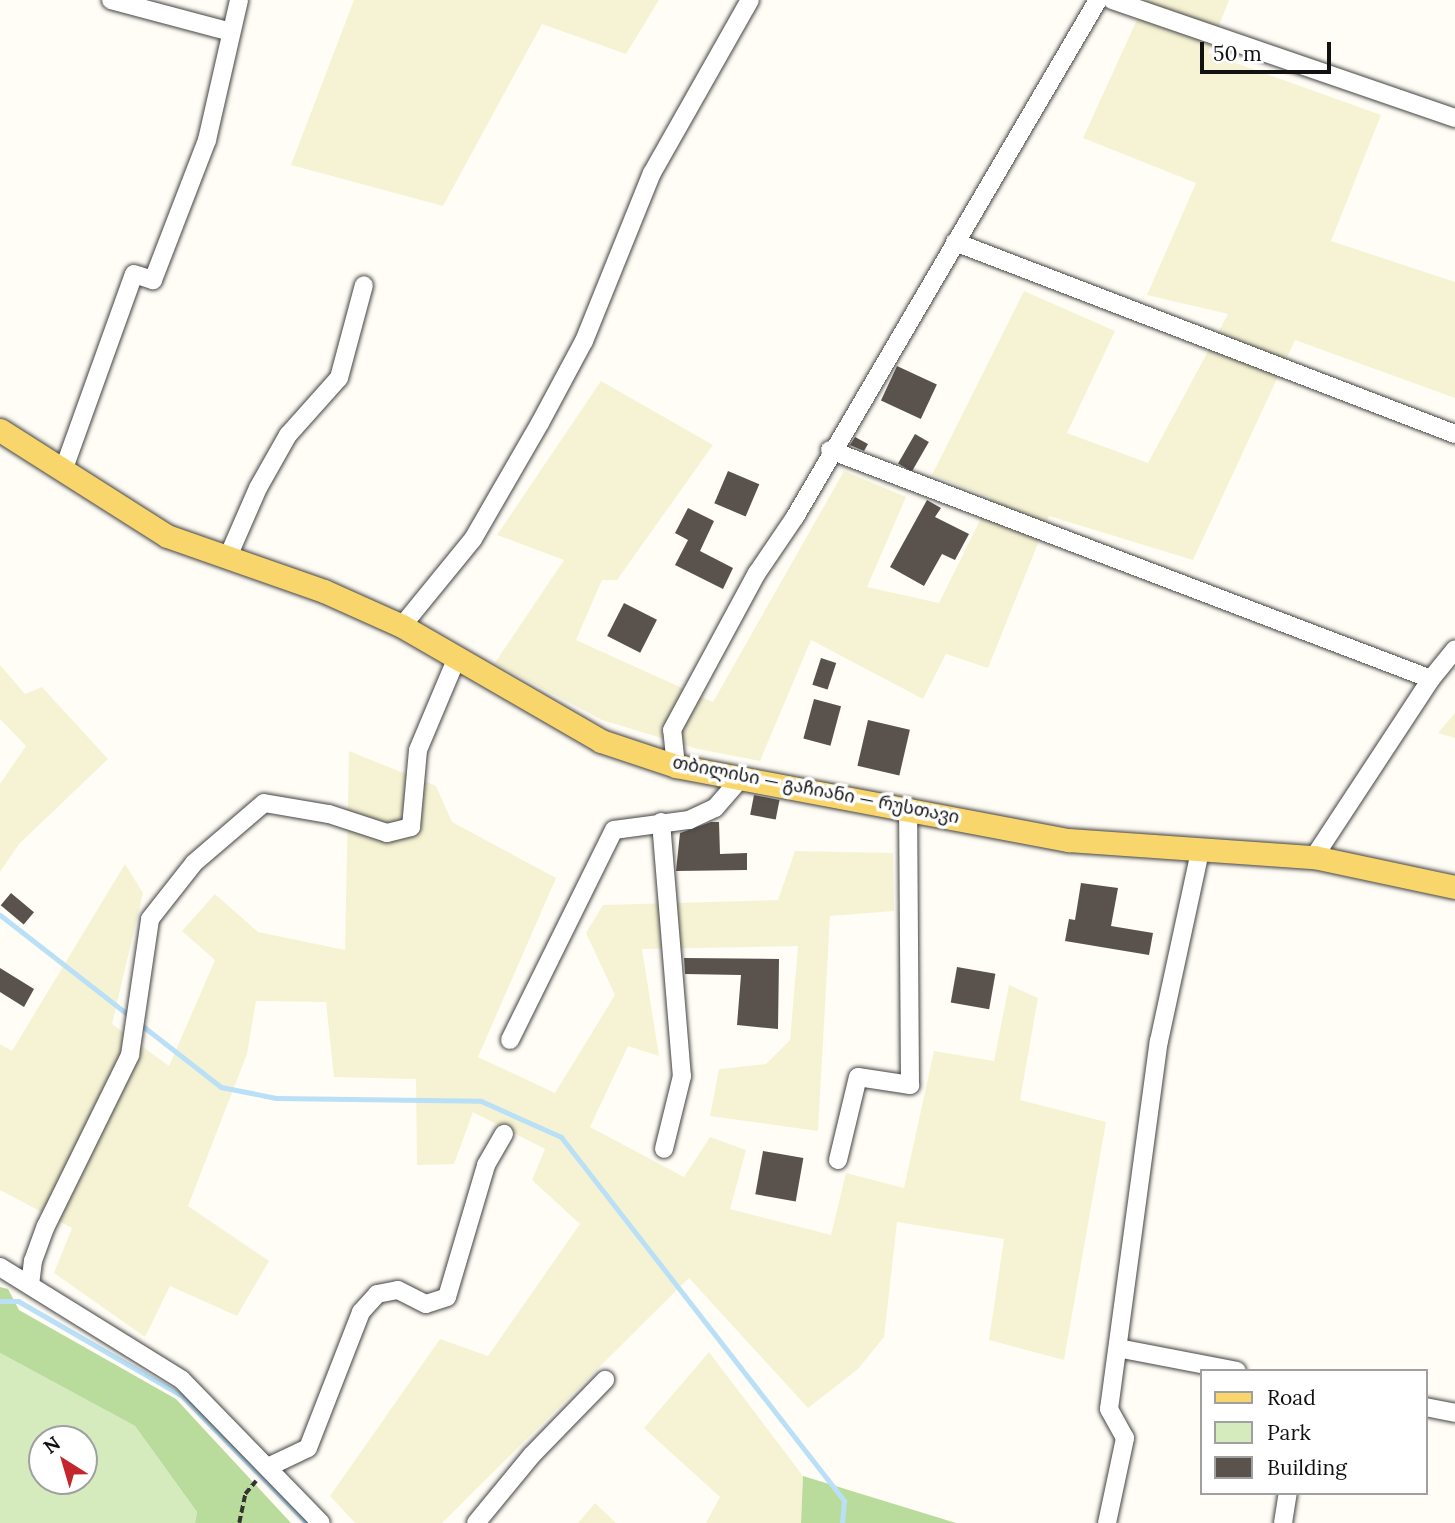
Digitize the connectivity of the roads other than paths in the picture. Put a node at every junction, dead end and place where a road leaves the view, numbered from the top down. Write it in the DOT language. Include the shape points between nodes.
graph roads {
  1 [pos="111,0"];
  2 [pos="239,0"];
  3 [pos="750,0"];
  4 [pos="1098,0"];
  5 [pos="1112,0"];
  6 [pos="230,32"];
  7 [pos="1455,118"];
  8 [pos="955,242"];
  9 [pos="364,285"];
  10 [pos="0,430"];
  11 [pos="1455,434"];
  12 [pos="830,450"];
  13 [pos="64,471"];
  14 [pos="227,559"];
  15 [pos="402,626"];
  16 [pos="1455,649"];
  17 [pos="457,657"];
  18 [pos="1431,679"];
  19 [pos="676,766"];
  20 [pos="741,778"];
  21 [pos="908,807"];
  22 [pos="662,822"];
  23 [pos="1200,852"];
  24 [pos="1314,857"];
  25 [pos="1455,887"];
  26 [pos="510,1040"];
  27 [pos="504,1134"];
  28 [pos="664,1149"];
  29 [pos="838,1160"];
  30 [pos="0,1267"];
  31 [pos="30,1285"];
  32 [pos="1118,1348"];
  33 [pos="1227,1369"];
  34 [pos="605,1380"];
  35 [pos="1427,1407"];
  36 [pos="1455,1413"];
  37 [pos="268,1467"];
  38 [pos="1288,1495"];
  39 [pos="321,1523"];
  40 [pos="476,1523"];
  41 [pos="1107,1523"];
  42 [pos="1283,1523"];
  1 -- 6 [label="street"];
  2 -- 6 [label="street"];
  3 -- 15 [label="street" via="652,173 584,341 540,423 473,539"];
  4 -- 8 [label="street"];
  5 -- 7 [label="street"];
  6 -- 13 [label="street" via="207,140 153,280 134,274"];
  8 -- 11 [label="street"];
  8 -- 12 [label="street"];
  9 -- 14 [label="street" via="339,378 288,435 258,488"];
  10 -- 13 [label="main road, თბილისი — გაჩიანი — რუსთავი"];
  12 -- 18 [label="street"];
  12 -- 19 [label="street" via="795,517 757,573 673,730"];
  13 -- 14 [label="main road, თბილისი — გაჩიანი — რუსთავი" via="167,536"];
  14 -- 15 [label="main road, თბილისი — გაჩიანი — რუსთავი" via="324,591"];
  15 -- 17 [label="main road, თბილისი — გაჩიანი — რუსთავი"];
  16 -- 18 [label="street"];
  17 -- 19 [label="main road, თბილისი — გაჩიანი — რუსთავი" via="601,741"];
  17 -- 31 [label="street" via="418,750 411,827 387,833 329,814 264,803 194,863 150,919 130,1055 46,1226"];
  18 -- 24 [label="street"];
  19 -- 20 [label="main road, თბილისი — გაჩიანი — რუსთავი"];
  20 -- 21 [label="main road, თბილისი — გაჩიანი — რუსთავი"];
  20 -- 22 [label="street" via="715,808 689,820"];
  21 -- 23 [label="main road, თბილისი — გაჩიანი — რუსთავი" via="1068,840"];
  21 -- 29 [label="street" via="910,1084 858,1077"];
  22 -- 26 [label="street" via="614,830"];
  22 -- 28 [label="street" via="682,1076"];
  23 -- 24 [label="main road, თბილისი — გაჩიანი — რუსთავი"];
  23 -- 32 [label="street" via="1158,1041"];
  24 -- 25 [label="main road, თბილისი — გაჩიანი — რუსთავი"];
  27 -- 37 [label="street" via="486,1165 447,1297 426,1304 398,1290 377,1294 361,1311 308,1448"];
  30 -- 31 [label="street"];
  31 -- 37 [label="street" via="182,1380"];
  32 -- 33 [label="street"];
  32 -- 41 [label="street" via="1110,1409 1125,1438"];
  34 -- 40 [label="street" via="532,1455"];
  35 -- 36 [label="street"];
  37 -- 39 [label="street"];
  38 -- 42 [label="street"];
}
